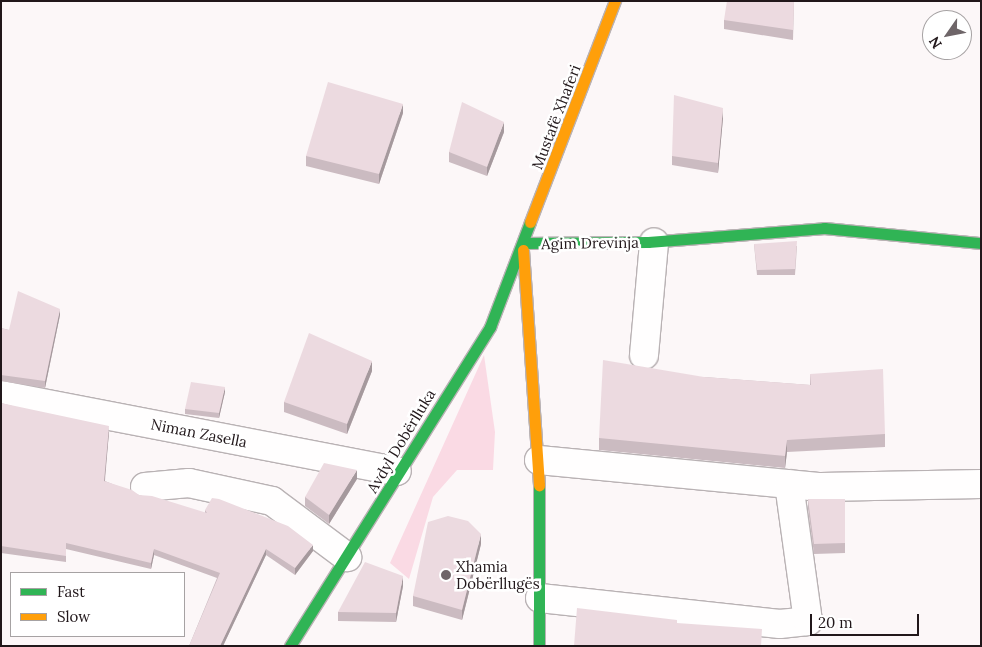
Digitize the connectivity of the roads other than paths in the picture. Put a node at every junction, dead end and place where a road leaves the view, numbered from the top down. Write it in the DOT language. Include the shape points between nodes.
graph roads {
  1 [pos="615,1"];
  2 [pos="654,242"];
  3 [pos="523,243"];
  4 [pos="981,243"];
  5 [pos="644,355"];
  6 [pos="1,395"];
  7 [pos="539,460"];
  8 [pos="397,471"];
  9 [pos="789,484"];
  10 [pos="981,484"];
  11 [pos="145,486"];
  12 [pos="347,557"];
  13 [pos="540,598"];
  14 [pos="290,646"];
  15 [pos="539,646"];
  1 -- 3 [label="street, Mustafë Xhaferi"];
  2 -- 3 [label="street, Agim Drevinja"];
  2 -- 4 [label="street, Agim Drevinja" via="824,228"];
  2 -- 5 [label="street"];
  3 -- 7 [label="street, Agim Drevinja"];
  3 -- 8 [label="street, Avdyl Dobërlluka" via="490,327"];
  6 -- 8 [label="street, Niman Zasella"];
  7 -- 9 [label="street"];
  7 -- 13 [label="street, Agim Drevinja"];
  8 -- 12 [label="street, Avdyl Dobërlluka"];
  9 -- 10 [label="street" via="821,487"];
  9 -- 13 [label="street" via="808,621 780,624"];
  11 -- 12 [label="street" via="189,483 272,501"];
  12 -- 14 [label="street, Avdyl Dobërlluka"];
  13 -- 15 [label="street, Agim Drevinja"];
}
